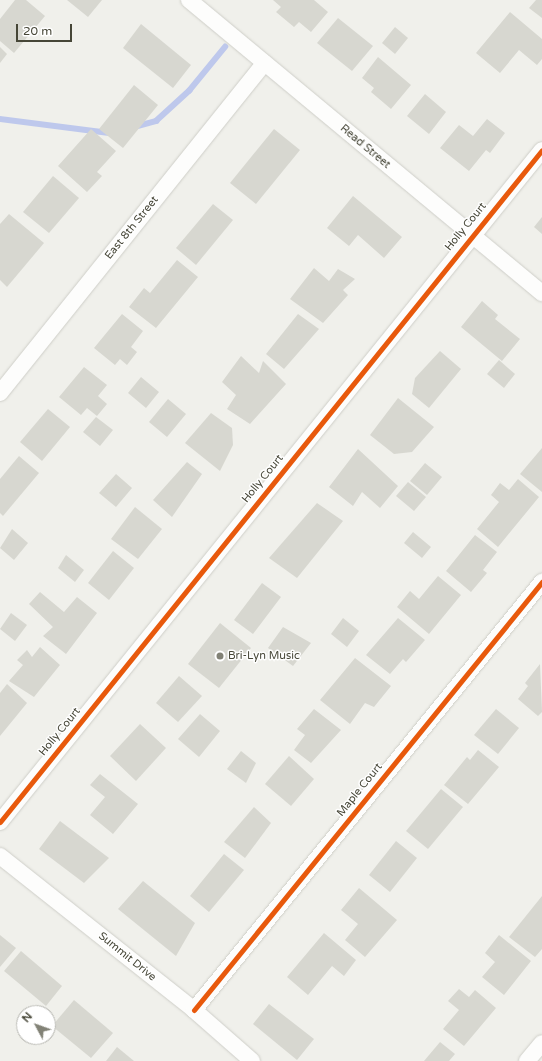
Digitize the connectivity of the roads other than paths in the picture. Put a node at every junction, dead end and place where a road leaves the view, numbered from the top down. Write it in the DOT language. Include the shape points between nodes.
graph roads {
  1 [pos="189,0"];
  2 [pos="264,63"];
  3 [pos="542,150"];
  4 [pos="472,236"];
  5 [pos="542,293"];
  6 [pos="0,393"];
  7 [pos="542,582"];
  8 [pos="0,822"];
  9 [pos="0,856"];
  10 [pos="194,1010"];
  11 [pos="542,1043"];
  12 [pos="252,1061"];
  13 [pos="527,1061"];
  1 -- 2 [label="street, Read Street"];
  2 -- 4 [label="street, Read Street"];
  2 -- 6 [label="street, East 8th Street"];
  3 -- 4 [label="street, Holly Court"];
  4 -- 5 [label="street, Read Street"];
  4 -- 8 [label="street, Holly Court"];
  7 -- 10 [label="street, Maple Court"];
  9 -- 10 [label="street, Summit Drive"];
  10 -- 12 [label="street, Summit Drive"];
  11 -- 13 [label="street"];
}
